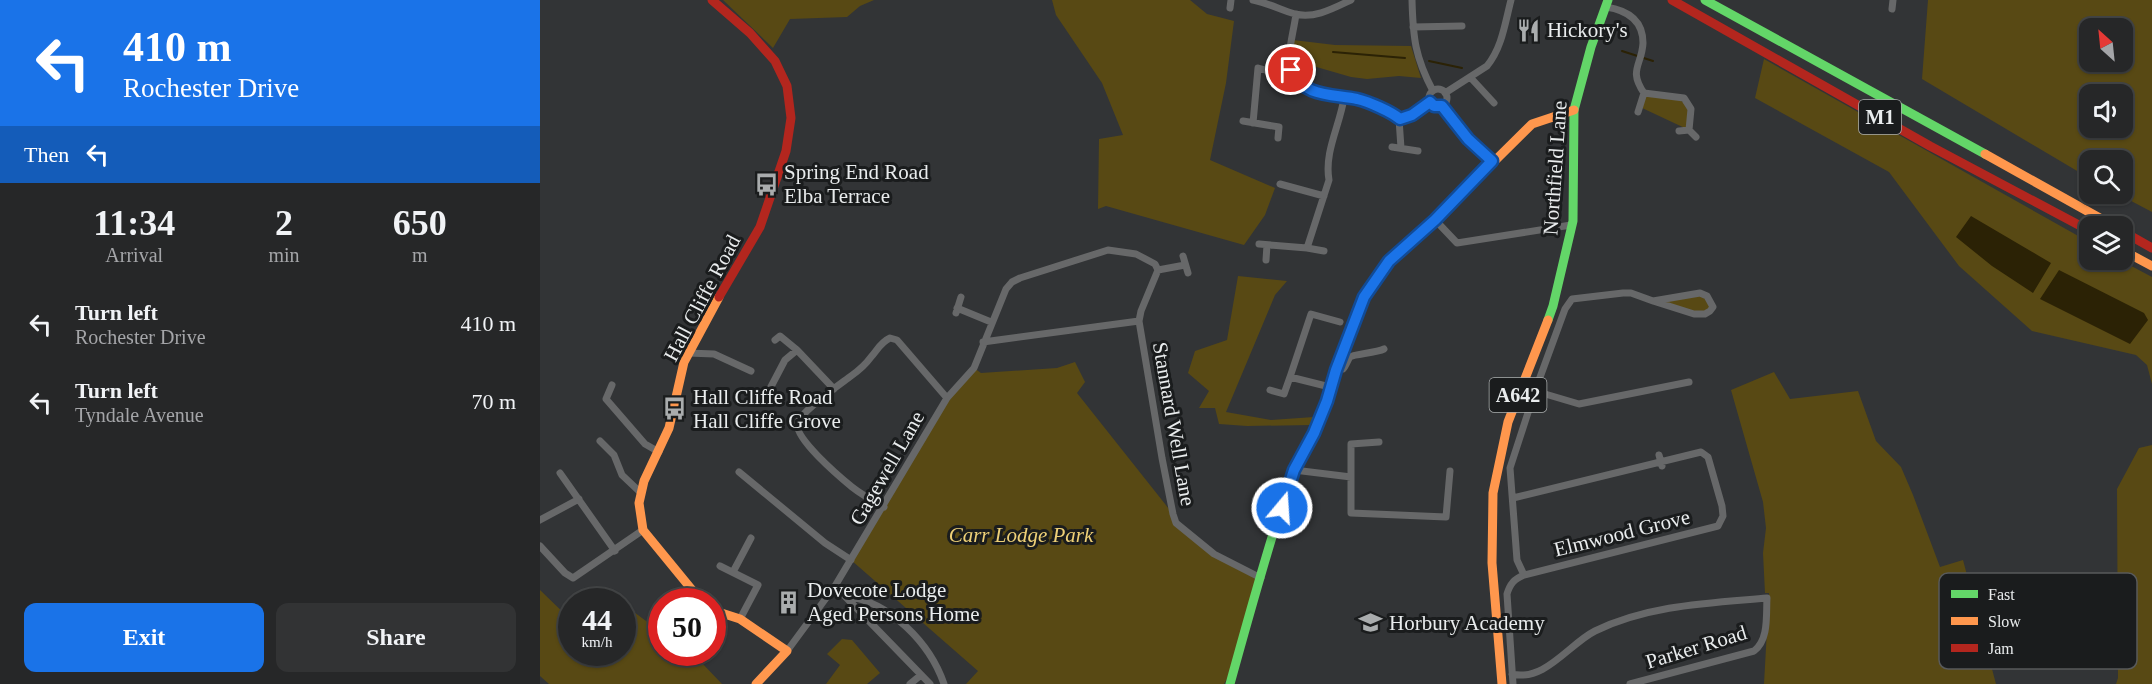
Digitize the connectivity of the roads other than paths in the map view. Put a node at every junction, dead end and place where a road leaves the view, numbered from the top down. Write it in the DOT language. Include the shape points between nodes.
graph roads {
  1 [pos="712,0"];
  2 [pos="1253,0"];
  3 [pos="1351,0"];
  4 [pos="1412,0"];
  5 [pos="1511,0"];
  6 [pos="1672,0"];
  7 [pos="1705,0"];
  8 [pos="1607,3"];
  9 [pos="1296,14"];
  10 [pos="1462,26"];
  11 [pos="1413,27"];
  12 [pos="1289,66"];
  13 [pos="1470,77"];
  14 [pos="1433,91"];
  15 [pos="1445,93"];
  16 [pos="1644,93"];
  17 [pos="1344,98"];
  18 [pos="1430,102"];
  19 [pos="1494,104"];
  20 [pos="1442,106"];
  21 [pos="1574,110"];
  22 [pos="1638,111"];
  23 [pos="1400,119"];
  24 [pos="1243,121"];
  25 [pos="1253,123"];
  26 [pos="1689,130"];
  27 [pos="1679,131"];
  28 [pos="1696,137"];
  29 [pos="1278,138"];
  30 [pos="1392,147"];
  31 [pos="1401,148"];
  32 [pos="1418,151"];
  33 [pos="1492,161"];
  34 [pos="1280,184"];
  35 [pos="1324,196"];
  36 [pos="2096,216"];
  37 [pos="1439,224"];
  38 [pos="1571,225"];
  39 [pos="2079,225"];
  40 [pos="2133,237"];
  41 [pos="1307,248"];
  42 [pos="2152,248"];
  43 [pos="1324,251"];
  44 [pos="1183,256"];
  45 [pos="2133,256"];
  46 [pos="1266,260"];
  47 [pos="1185,265"];
  48 [pos="2152,266"];
  49 [pos="1158,270"];
  50 [pos="1188,273"];
  51 [pos="961,297"];
  52 [pos="1653,301"];
  53 [pos="1139,321"];
  54 [pos="991,322"];
  55 [pos="1340,322"];
  56 [pos="775,340"];
  57 [pos="983,342"];
  58 [pos="1384,349"];
  59 [pos="797,350"];
  60 [pos="688,353"];
  61 [pos="1336,370"];
  62 [pos="751,372"];
  63 [pos="1528,372"];
  64 [pos="1541,376"];
  65 [pos="1290,377"];
  66 [pos="1689,382"];
  67 [pos="612,384"];
  68 [pos="1330,387"];
  69 [pos="834,389"];
  70 [pos="1270,390"];
  71 [pos="1535,391"];
  72 [pos="947,398"];
  73 [pos="764,400"];
  74 [pos="600,441"];
  75 [pos="1374,445"];
  76 [pos="658,452"];
  77 [pos="1294,470"];
  78 [pos="559,471"];
  79 [pos="1450,471"];
  80 [pos="739,472"];
  81 [pos="1351,477"];
  82 [pos="641,493"];
  83 [pos="1513,498"];
  84 [pos="579,499"];
  85 [pos="884,507"];
  86 [pos="540,520"];
  87 [pos="643,530"];
  88 [pos="751,538"];
  89 [pos="540,546"];
  90 [pos="615,550"];
  91 [pos="851,560"];
  92 [pos="720,566"];
  93 [pos="733,572"];
  94 [pos="1524,576"];
  95 [pos="1261,578"];
  96 [pos="835,586"];
  97 [pos="691,588"];
  98 [pos="846,596"];
  99 [pos="726,614"];
  100 [pos="740,619"];
  101 [pos="787,651"];
  102 [pos="1512,674"];
  103 [pos="921,675"];
  104 [pos="757,684"];
  105 [pos="910,684"];
  106 [pos="930,684"];
  107 [pos="944,684"];
  108 [pos="1230,684"];
  109 [pos="1502,684"];
  110 [pos="1512,684"];
  111 [pos="1630,684"];
  1 -- 60 [label="main road, Hall Cliffe Road" via="775,61 790,93 789,139 757,234"];
  2 -- 9 [label="street"];
  3 -- 9 [label="street" via="1320,14"];
  4 -- 11 [label="street"];
  5 -- 13 [label="street" via="1492,60"];
  6 -- 39 [label="main road, M1"];
  7 -- 36 [label="main road, M1"];
  8 -- 16 [label="street" via="1631,15 1641,33 1636,68"];
  8 -- 21 [label="main road, Northfield Lane / A642"];
  9 -- 12 [label="street"];
  10 -- 11 [label="street"];
  11 -- 14 [label="street" via="1417,56"];
  12 -- 17 [label="street" via="1297,81 1308,89"];
  12 -- 25 [label="street" via="1272,72 1258,68"];
  13 -- 15 [label="street"];
  13 -- 19 [label="street"];
  14 -- 15 [label="street"];
  14 -- 18 [label="street"];
  15 -- 20 [label="street"];
  16 -- 22 [label="street"];
  16 -- 26 [label="street" via="1684,98 1691,109"];
  17 -- 23 [label="street" via="1372,104"];
  17 -- 35 [label="street" via="1341,118 1334,129 1335,150 1327,170 1329,180"];
  18 -- 20 [label="street"];
  18 -- 23 [label="street"];
  20 -- 33 [label="street"];
  21 -- 33 [label="main road" via="1532,124"];
  21 -- 38 [label="main road, Northfield Lane / A642"];
  23 -- 31 [label="street"];
  24 -- 25 [label="street"];
  25 -- 29 [label="street" via="1279,127"];
  26 -- 27 [label="street"];
  26 -- 28 [label="street"];
  30 -- 31 [label="street"];
  31 -- 32 [label="street"];
  33 -- 61 [label="main road" via="1378,274 1364,297"];
  34 -- 35 [label="street"];
  35 -- 41 [label="street"];
  37 -- 38 [label="street" via="1457,243"];
  38 -- 63 [label="main road, Northfield Lane / A642" via="1553,306"];
  40 -- 42 [label="main road"];
  41 -- 43 [label="street"];
  41 -- 46 [label="street" via="1263,244"];
  44 -- 47 [label="street"];
  45 -- 48 [label="main road"];
  47 -- 49 [label="street"];
  47 -- 50 [label="street"];
  49 -- 53 [label="street, Stannard Well Lane"];
  49 -- 54 [label="street" via="1155,264 1136,254 1108,250 1012,282"];
  51 -- 54 [label="street" via="956,311"];
  52 -- 52 [label="street" via="1700,293 1707,296 1713,308 1700,315"];
  52 -- 64 [label="street" via="1631,293 1572,298"];
  53 -- 57 [label="street"];
  53 -- 95 [label="street, Stannard Well Lane" via="1176,523 1214,554"];
  54 -- 57 [label="street"];
  55 -- 65 [label="street" via="1311,314"];
  56 -- 59 [label="street" via="780,336"];
  57 -- 72 [label="street, Gagewell Lane" via="972,370"];
  58 -- 61 [label="street" via="1354,355 1343,369"];
  59 -- 69 [label="street"];
  59 -- 73 [label="street" via="785,360"];
  60 -- 62 [label="street" via="714,354"];
  60 -- 76 [label="main road, Hall Cliffe Road" via="670,426"];
  61 -- 68 [label="main road"];
  63 -- 64 [label="street"];
  63 -- 109 [label="main road, Northfield Lane / A642" via="1508,422 1492,493 1492,563"];
  64 -- 71 [label="street"];
  65 -- 68 [label="street"];
  65 -- 70 [label="street" via="1284,394"];
  66 -- 71 [label="street" via="1579,404"];
  67 -- 76 [label="street" via="606,399 645,444"];
  68 -- 77 [label="main road" via="1314,433"];
  69 -- 72 [label="street" via="858,371 884,340 891,338 897,340"];
  69 -- 85 [label="street" via="803,415 796,429 846,481"];
  71 -- 83 [label="street" via="1510,468"];
  72 -- 85 [label="street, Gagewell Lane"];
  74 -- 82 [label="street" via="616,458 622,475"];
  75 -- 81 [label="street" via="1351,444"];
  76 -- 82 [label="main road, Hall Cliffe Road" via="644,477"];
  77 -- 81 [label="street"];
  77 -- 95 [label="main road"];
  78 -- 84 [label="street"];
  79 -- 81 [label="street" via="1446,517 1351,513"];
  80 -- 91 [label="street"];
  82 -- 87 [label="main road, Hall Cliffe Road" via="639,519"];
  83 -- 94 [label="street" via="1517,560"];
  83 -- 94 [label="street, Elmwood Grove" via="1701,452 1708,458 1723,516 1718,526"];
  84 -- 86 [label="street"];
  84 -- 90 [label="street"];
  85 -- 91 [label="street, Gagewell Lane"];
  87 -- 90 [label="street"];
  87 -- 97 [label="main road"];
  88 -- 93 [label="street"];
  89 -- 90 [label="street" via="573,578"];
  91 -- 96 [label="street, Gagewell Lane"];
  92 -- 93 [label="street"];
  93 -- 100 [label="street" via="758,585"];
  94 -- 102 [label="street" via="1510,585 1507,594"];
  95 -- 108 [label="main road"];
  96 -- 98 [label="street"];
  96 -- 101 [label="street, Gagewell Lane"];
  98 -- 103 [label="street"];
  98 -- 107 [label="street" via="863,598 907,628 931,658"];
  99 -- 100 [label="main road"];
  100 -- 101 [label="main road"];
  101 -- 104 [label="main road"];
  102 -- 110 [label="street"];
  102 -- 111 [label="street, Parker Road" via="1520,676 1539,670 1583,638 1619,621 1677,606 1767,598 1764,635 1754,651"];
  103 -- 105 [label="street"];
  103 -- 106 [label="street"];
}
